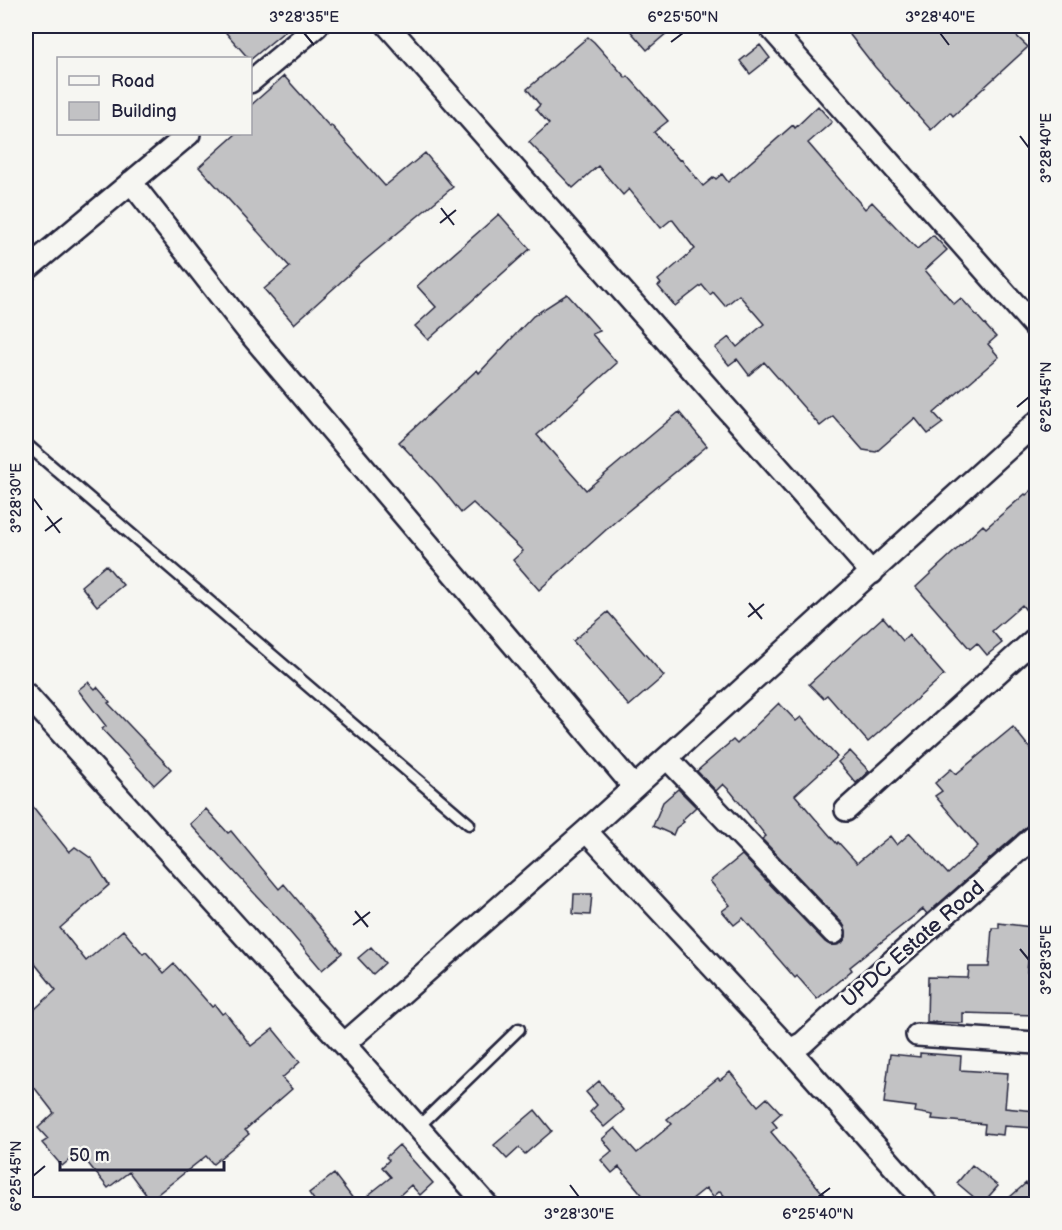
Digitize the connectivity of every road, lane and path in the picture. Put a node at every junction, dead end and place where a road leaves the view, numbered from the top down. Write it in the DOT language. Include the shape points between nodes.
graph roads {
  1 [pos="317,26"];
  2 [pos="388,26"];
  3 [pos="769,26"];
  4 [pos="252,80"];
  5 [pos="188,135"];
  6 [pos="131,182"];
  7 [pos="26,270"];
  8 [pos="1036,328"];
  9 [pos="1036,423"];
  10 [pos="26,444"];
  11 [pos="872,573"];
  12 [pos="1036,638"];
  13 [pos="26,694"];
  14 [pos="667,758"];
  15 [pos="634,787"];
  16 [pos="846,810"];
  17 [pos="469,824"];
  18 [pos="586,831"];
  19 [pos="1036,836"];
  20 [pos="834,933"];
  21 [pos="519,1029"];
  22 [pos="917,1035"];
  23 [pos="1036,1043"];
  24 [pos="344,1044"];
  25 [pos="790,1050"];
  26 [pos="417,1127"];
  27 [pos="486,1204"];
  28 [pos="927,1204"];
  1 -- 4 [label="street"];
  2 -- 11 [label="street"];
  3 -- 8 [label="street"];
  5 -- 6 [label="street"];
  6 -- 7 [label="street"];
  6 -- 15 [label="street" via="247,330"];
  9 -- 11 [label="street"];
  10 -- 17 [label="lane"];
  11 -- 14 [label="street"];
  12 -- 16 [label="street"];
  13 -- 24 [label="street"];
  14 -- 15 [label="street"];
  14 -- 20 [label="street"];
  15 -- 18 [label="street"];
  18 -- 24 [label="street"];
  18 -- 25 [label="street"];
  19 -- 25 [label="street, UPDC Estate Road"];
  21 -- 26 [label="lane"];
  22 -- 23 [label="street"];
  24 -- 26 [label="street"];
  25 -- 28 [label="street"];
  26 -- 27 [label="street"];
}
